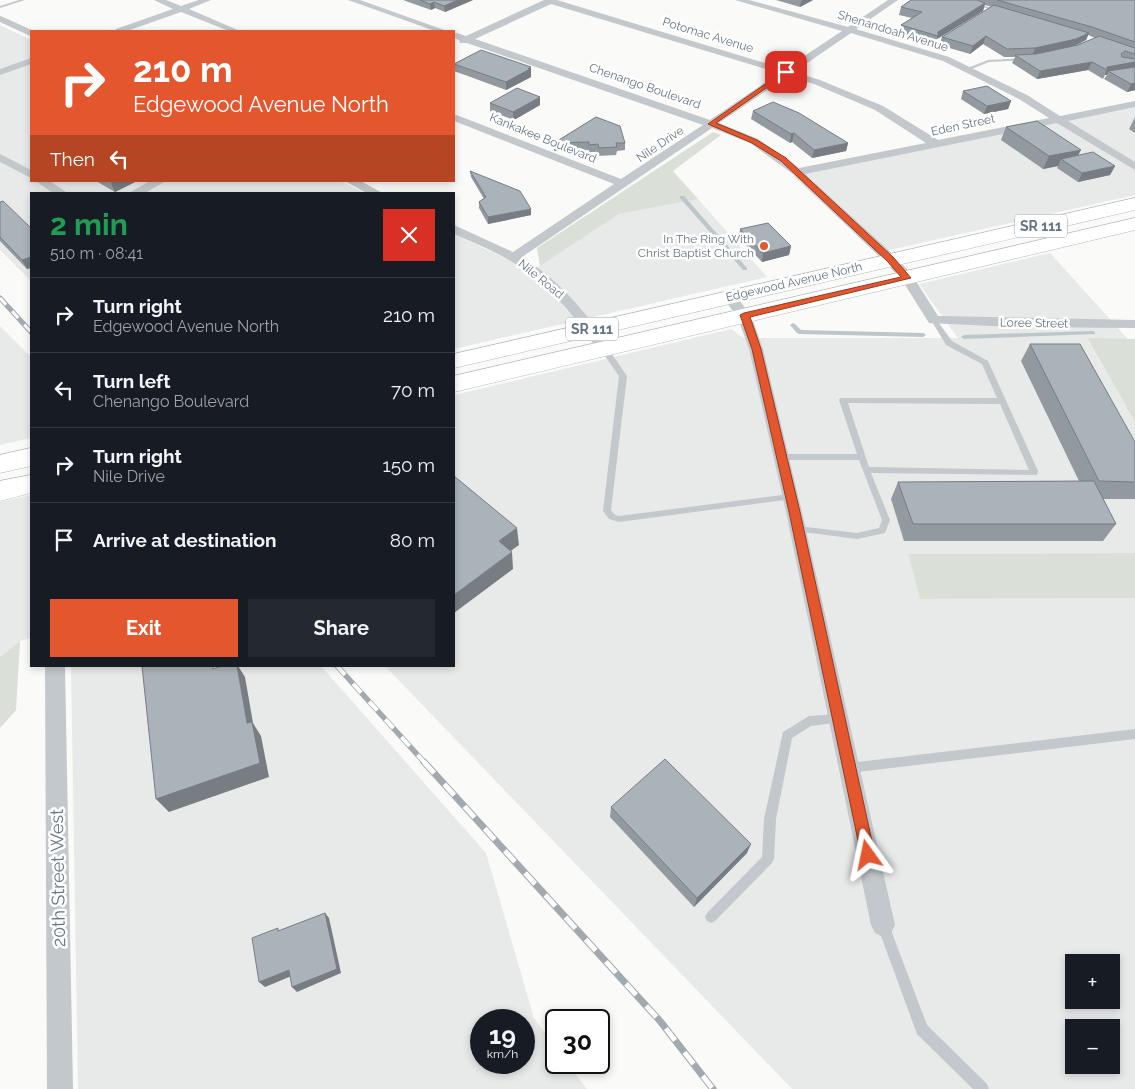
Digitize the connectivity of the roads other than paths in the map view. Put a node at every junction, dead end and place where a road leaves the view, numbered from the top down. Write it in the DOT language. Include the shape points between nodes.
graph roads {
  1 [pos="23,0"];
  2 [pos="158,0"];
  3 [pos="207,0"];
  4 [pos="352,0"];
  5 [pos="549,0"];
  6 [pos="739,0"];
  7 [pos="894,0"];
  8 [pos="959,0"];
  9 [pos="0,7"];
  10 [pos="182,9"];
  11 [pos="991,9"];
  12 [pos="984,13"];
  13 [pos="1010,14"];
  14 [pos="0,19"];
  15 [pos="122,30"];
  16 [pos="234,30"];
  17 [pos="440,30"];
  18 [pos="849,30"];
  19 [pos="30,33"];
  20 [pos="455,35"];
  21 [pos="467,39"];
  22 [pos="455,45"];
  23 [pos="1032,59"];
  24 [pos="30,61"];
  25 [pos="967,69"];
  26 [pos="0,72"];
  27 [pos="786,72"];
  28 [pos="1135,104"];
  29 [pos="455,117"];
  30 [pos="1061,119"];
  31 [pos="711,124"];
  32 [pos="936,144"];
  33 [pos="0,157"];
  34 [pos="1135,167"];
  35 [pos="797,172"];
  36 [pos="30,174"];
  37 [pos="44,182"];
  38 [pos="158,182"];
  39 [pos="353,182"];
  40 [pos="623,184"];
  41 [pos="60,192"];
  42 [pos="137,192"];
  43 [pos="374,192"];
  44 [pos="1135,204"];
  45 [pos="1135,224"];
  46 [pos="455,229"];
  47 [pos="514,257"];
  48 [pos="891,260"];
  49 [pos="907,278"];
  50 [pos="729,297"];
  51 [pos="744,315"];
  52 [pos="934,320"];
  53 [pos="1135,324"];
  54 [pos="591,329"];
  55 [pos="604,349"];
  56 [pos="455,361"];
  57 [pos="455,384"];
  58 [pos="1002,401"];
  59 [pos="30,457"];
  60 [pos="781,457"];
  61 [pos="862,457"];
  62 [pos="0,464"];
  63 [pos="866,470"];
  64 [pos="30,484"];
  65 [pos="0,491"];
  66 [pos="790,497"];
  67 [pos="798,529"];
  68 [pos="55,667"];
  69 [pos="838,719"];
  70 [pos="1135,734"];
  71 [pos="849,768"];
  72 [pos="711,917"];
  73 [pos="883,925"];
  74 [pos="60,1089"];
  75 [pos="982,1089"];
  1 -- 9 [label="lane"];
  2 -- 10 [label="street"];
  3 -- 10 [label="street"];
  4 -- 17 [label="street"];
  5 -- 21 [label="street"];
  5 -- 27 [label="street, Potomac Avenue"];
  6 -- 18 [label="street, Shenandoah Avenue"];
  7 -- 18 [label="street, Nile Drive"];
  8 -- 11 [label="lane"];
  10 -- 15 [label="street"];
  10 -- 16 [label="street"];
  11 -- 12 [label="lane"];
  11 -- 13 [label="lane"];
  14 -- 19 [label="street"];
  18 -- 25 [label="street, Shenandoah Avenue" via="946,59"];
  18 -- 27 [label="street, Nile Drive"];
  20 -- 21 [label="street, Chenango Boulevard"];
  21 -- 22 [label="street"];
  21 -- 31 [label="street, Chenango Boulevard"];
  23 -- 25 [label="lane" via="988,61"];
  24 -- 26 [label="street"];
  25 -- 30 [label="street, Shenandoah Avenue"];
  27 -- 31 [label="street, Nile Drive"];
  27 -- 32 [label="street, Potomac Avenue" via="879,108"];
  28 -- 30 [label="street, Eden Street"];
  29 -- 40 [label="street, Kankakee Boulevard"];
  30 -- 32 [label="street, Eden Street"];
  30 -- 34 [label="street, Shenandoah Avenue"];
  31 -- 35 [label="street, Chenango Boulevard" via="754,141"];
  31 -- 40 [label="street, Nile Drive"];
  32 -- 35 [label="street, Eden Street"];
  33 -- 36 [label="street"];
  35 -- 48 [label="street, Chenango Boulevard"];
  37 -- 41 [label="street"];
  38 -- 42 [label="street"];
  39 -- 43 [label="street"];
  40 -- 47 [label="street, Nile Drive"];
  44 -- 48 [label="main road, Edgewood Avenue North / SR 111"];
  45 -- 49 [label="main road, Edgewood Avenue North / SR 111"];
  46 -- 47 [label="street, Nile Road"];
  47 -- 54 [label="street, Nile Road" via="546,280"];
  48 -- 49 [label="street, Chenango Boulevard"];
  48 -- 50 [label="main road, Edgewood Avenue North / SR 111"];
  49 -- 51 [label="main road, Edgewood Avenue North / SR 111"];
  49 -- 52 [label="street, Chenango Boulevard"];
  50 -- 51 [label="street"];
  50 -- 54 [label="main road, Edgewood Avenue North / SR 111"];
  51 -- 55 [label="main road, Edgewood Avenue North / SR 111"];
  51 -- 60 [label="street" via="756,349"];
  52 -- 53 [label="street, Loree Street"];
  52 -- 58 [label="lane" via="949,343 984,363"];
  54 -- 55 [label="street, Nile Road"];
  54 -- 56 [label="main road, Edgewood Avenue North / SR 111"];
  55 -- 57 [label="main road, Edgewood Avenue North / SR 111"];
  55 -- 66 [label="lane" via="623,376 607,511 612,517 619,519"];
  58 -- 61 [label="lane" via="843,400"];
  58 -- 63 [label="lane" via="1034,473"];
  59 -- 62 [label="main road"];
  60 -- 61 [label="lane"];
  60 -- 66 [label="street"];
  61 -- 63 [label="lane"];
  63 -- 67 [label="lane" via="886,520 882,531 857,536"];
  64 -- 65 [label="main road"];
  66 -- 67 [label="street"];
  67 -- 69 [label="street"];
  68 -- 74 [label="street, 20th Street West"];
  69 -- 71 [label="street"];
  69 -- 72 [label="lane" via="809,720 787,735 770,819 768,859"];
  70 -- 71 [label="lane"];
  71 -- 73 [label="street"];
  73 -- 75 [label="lane" via="922,1029"];
}
